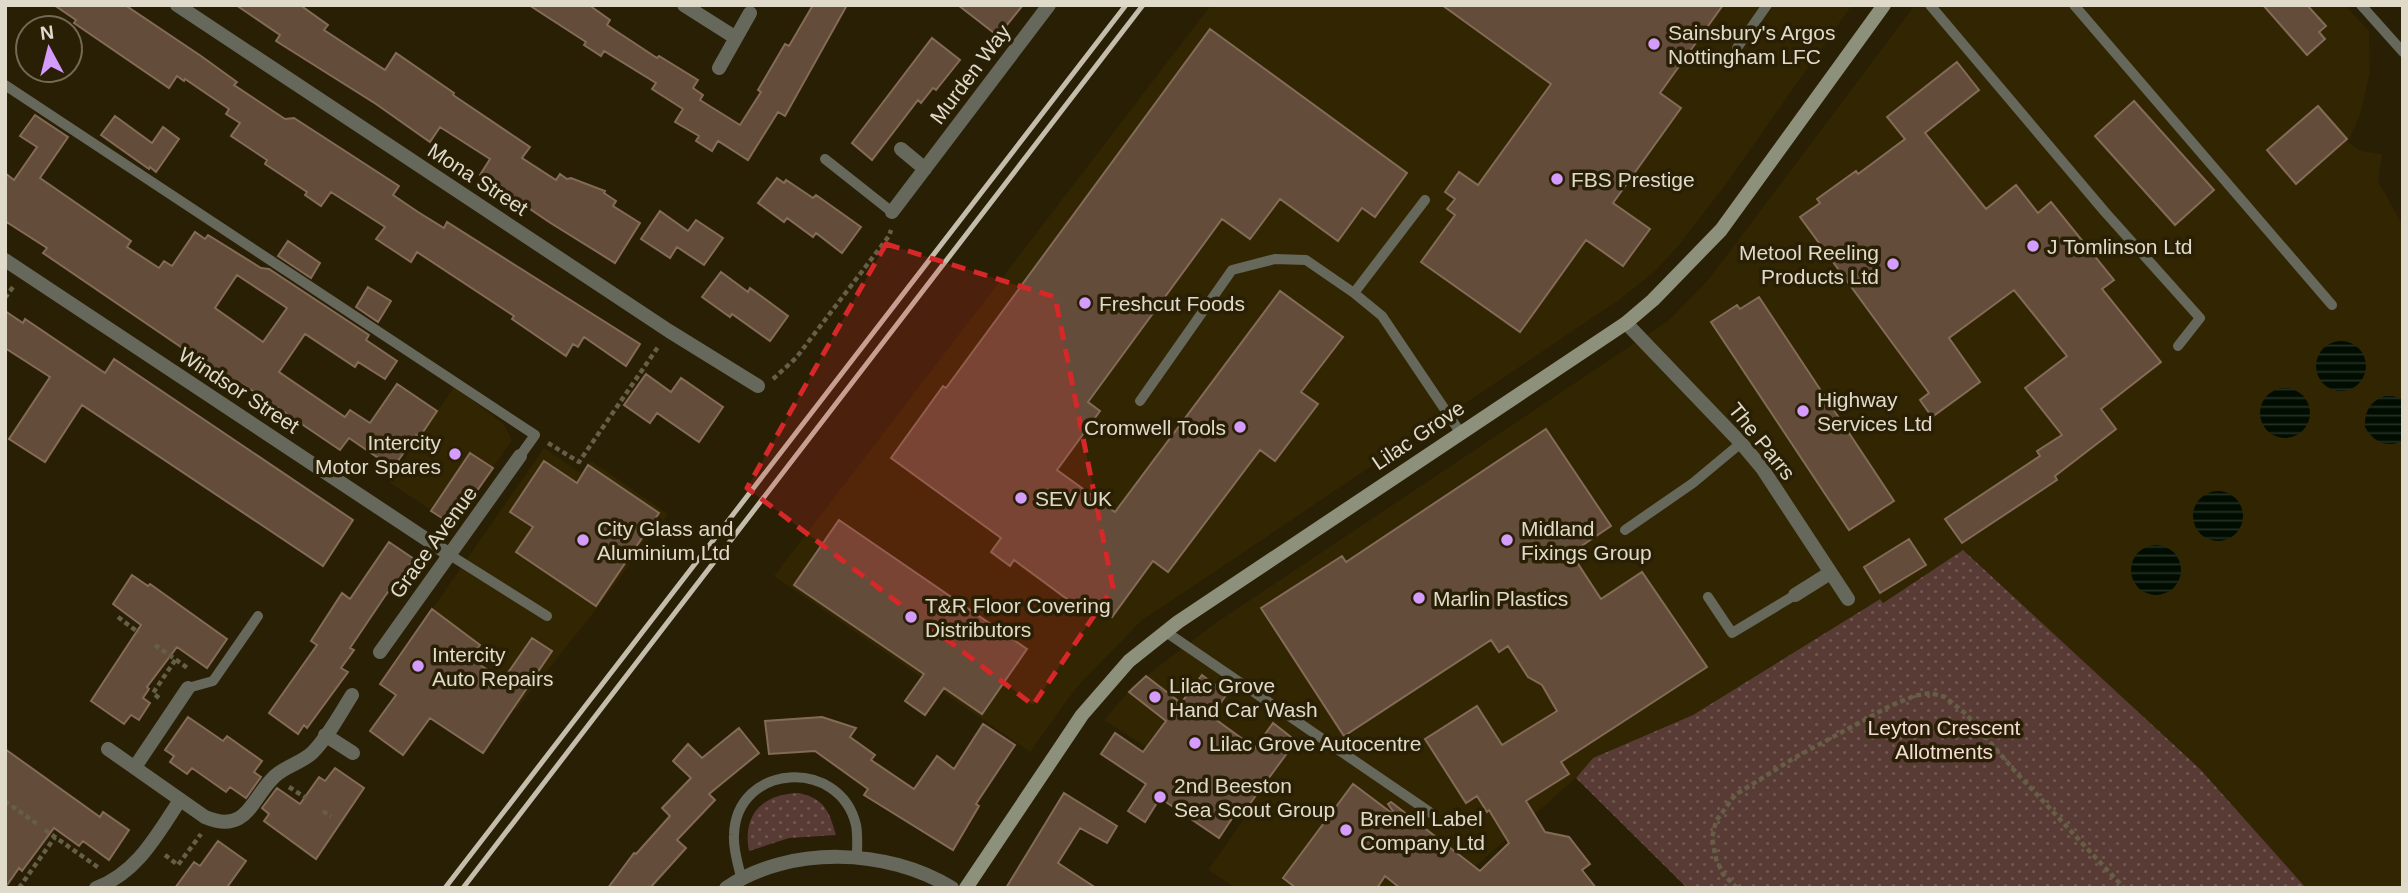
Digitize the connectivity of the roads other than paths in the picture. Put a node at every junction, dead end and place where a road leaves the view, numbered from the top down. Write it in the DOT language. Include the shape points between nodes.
graph roads {
  1 [pos="177,5"];
  2 [pos="684,5"];
  3 [pos="1049,5"];
  4 [pos="1767,5"];
  5 [pos="1884,5"];
  6 [pos="1930,5"];
  7 [pos="2074,5"];
  8 [pos="2361,5"];
  9 [pos="750,13"];
  10 [pos="736,38"];
  11 [pos="1737,48"];
  12 [pos="2403,52"];
  13 [pos="719,68"];
  14 [pos="5,85"];
  15 [pos="901,149"];
  16 [pos="825,159"];
  17 [pos="925,169"];
  18 [pos="1425,200"];
  19 [pos="892,212"];
  20 [pos="5,260"];
  21 [pos="1354,293"];
  22 [pos="2332,305"];
  23 [pos="1626,323"];
  24 [pos="2178,346"];
  25 [pos="758,386"];
  26 [pos="1140,401"];
  27 [pos="1460,432"];
  28 [pos="1741,443"];
  29 [pos="520,456"];
  30 [pos="1625,530"];
  31 [pos="450,555"];
  32 [pos="1830,573"];
  33 [pos="1795,595"];
  34 [pos="1708,597"];
  35 [pos="1848,599"];
  36 [pos="258,616"];
  37 [pos="547,616"];
  38 [pos="1166,632"];
  39 [pos="380,652"];
  40 [pos="188,688"];
  41 [pos="352,695"];
  42 [pos="326,735"];
  43 [pos="108,749"];
  44 [pos="353,752"];
  45 [pos="135,767"];
  46 [pos="180,800"];
  47 [pos="1431,813"];
  48 [pos="857,857"];
  49 [pos="741,877"];
  50 [pos="96,888"];
  51 [pos="726,888"];
  52 [pos="952,888"];
  53 [pos="966,888"];
  1 -- 25 [label="street, Mona Street"];
  2 -- 10 [label="street"];
  3 -- 17 [label="street, Murden Way"];
  4 -- 11 [label="lane"];
  5 -- 23 [label="street, Lilac Grove" via="1721,230"];
  6 -- 24 [label="lane" via="2200,318"];
  7 -- 22 [label="lane"];
  8 -- 12 [label="lane"];
  9 -- 10 [label="street"];
  10 -- 13 [label="street"];
  14 -- 29 [label="lane" via="535,435"];
  15 -- 17 [label="street"];
  16 -- 19 [label="lane"];
  17 -- 19 [label="street, Murden Way"];
  18 -- 21 [label="lane"];
  20 -- 31 [label="street, Windsor Street"];
  21 -- 26 [label="lane" via="1306,260 1275,259 1232,270"];
  21 -- 27 [label="lane" via="1382,316"];
  23 -- 27 [label="street, Lilac Grove"];
  23 -- 28 [label="street, The Parrs"];
  27 -- 38 [label="street, Lilac Grove"];
  28 -- 30 [label="lane"];
  28 -- 32 [label="street, The Parrs"];
  29 -- 31 [label="street, Grace Avenue"];
  31 -- 37 [label="lane"];
  31 -- 39 [label="street, Grace Avenue"];
  32 -- 33 [label="street"];
  32 -- 35 [label="street, The Parrs"];
  33 -- 34 [label="lane" via="1732,633"];
  36 -- 40 [label="lane" via="212,681"];
  38 -- 47 [label="lane"];
  38 -- 53 [label="street, Lilac Grove" via="1129,662 1082,715"];
  40 -- 45 [label="street"];
  41 -- 42 [label="street"];
  42 -- 44 [label="street"];
  42 -- 46 [label="street" via="307,757 274,777 238,820 214,821"];
  43 -- 45 [label="street"];
  45 -- 46 [label="street"];
  46 -- 50 [label="street" via="131,868"];
  48 -- 49 [label="street" via="797,861"];
  48 -- 49 [label="lane" via="856,825 842,798 810,777 772,779 756,789 737,817 734,835"];
  48 -- 52 [label="street" via="921,872"];
  49 -- 51 [label="street"];
}
